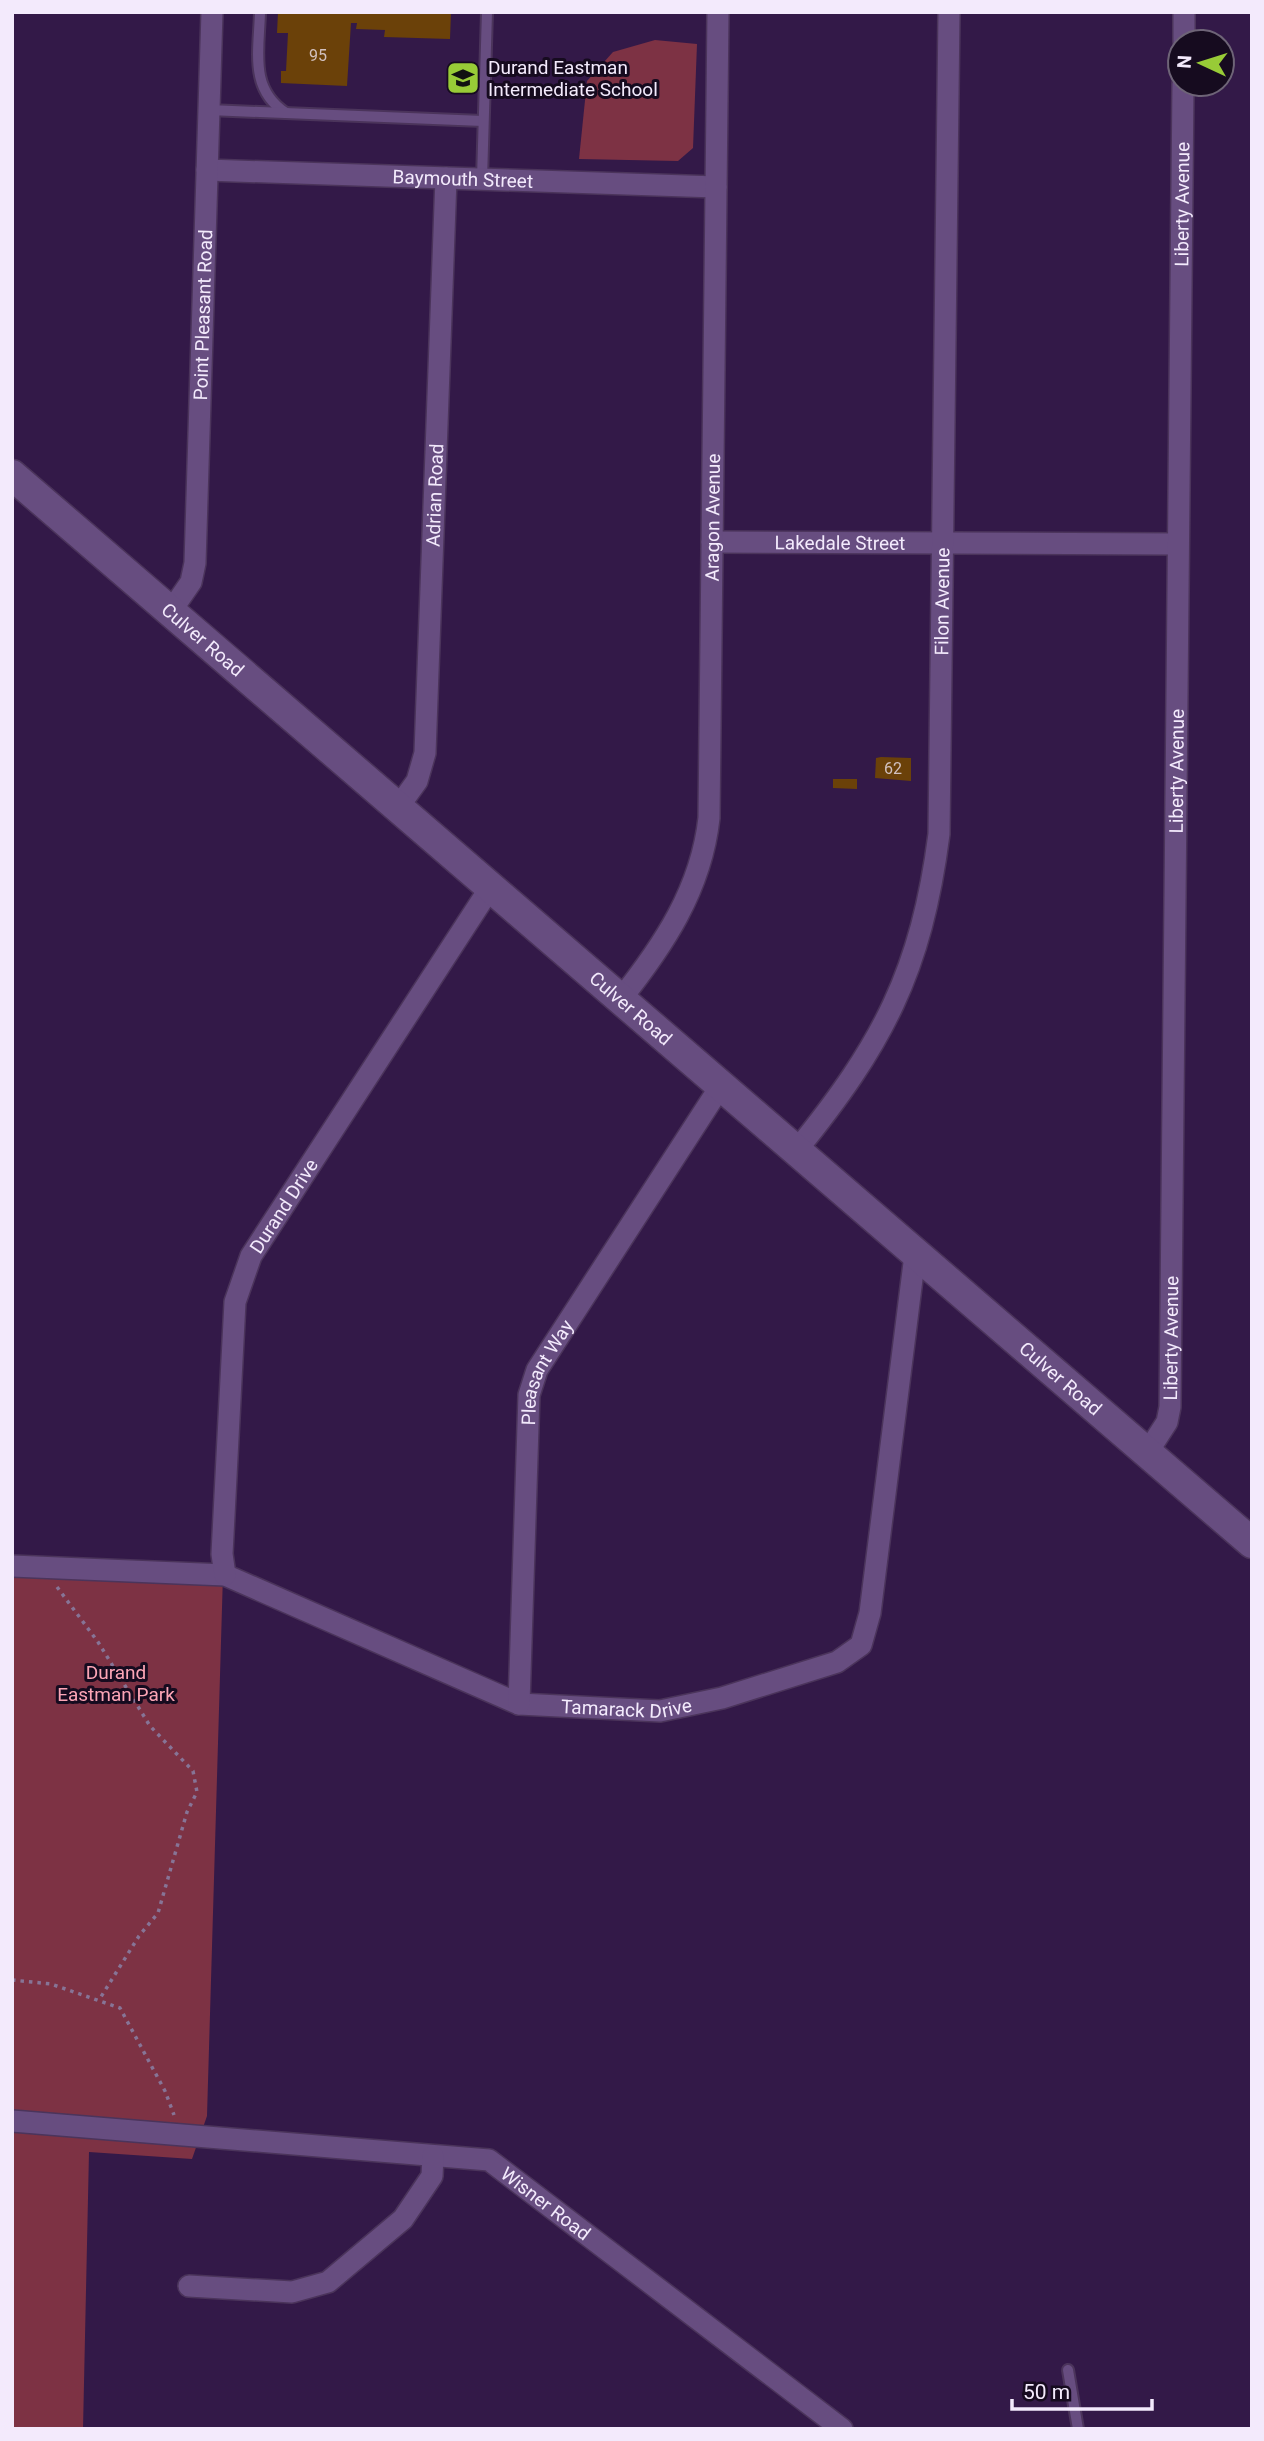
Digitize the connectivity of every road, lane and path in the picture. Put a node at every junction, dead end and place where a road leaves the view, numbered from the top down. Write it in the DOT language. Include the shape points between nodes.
graph roads {
  1 [pos="212,12"];
  2 [pos="260,12"];
  3 [pos="487,12"];
  4 [pos="718,12"];
  5 [pos="949,12"];
  6 [pos="1183,98"];
  7 [pos="209,110"];
  8 [pos="288,115"];
  9 [pos="483,121"];
  10 [pos="207,170"];
  11 [pos="446,178"];
  12 [pos="482,179"];
  13 [pos="716,187"];
  14 [pos="12,475"];
  15 [pos="712,542"];
  16 [pos="943,542"];
  17 [pos="1177,544"];
  18 [pos="171,611"];
  19 [pos="399,806"];
  20 [pos="490,888"];
  21 [pos="620,1000"];
  22 [pos="720,1087"];
  23 [pos="796,1151"];
  24 [pos="915,1255"];
  25 [pos="1147,1453"];
  26 [pos="1252,1543"];
  27 [pos="12,1566"];
  28 [pos="41,1567"];
  29 [pos="225,1574"];
  30 [pos="519,1704"];
  31 [pos="12,1980"];
  32 [pos="99,2000"];
  33 [pos="12,2121"];
  34 [pos="182,2137"];
  35 [pos="433,2156"];
  36 [pos="189,2286"];
  37 [pos="1068,2370"];
  38 [pos="842,2429"];
  39 [pos="1078,2429"];
  1 -- 7 [label="street, Point Pleasant Road"];
  2 -- 8 [label="lane" via="258,74 264,93"];
  3 -- 9 [label="lane"];
  4 -- 13 [label="street, Aragon Avenue"];
  5 -- 16 [label="street, Filon Avenue"];
  6 -- 17 [label="street, Liberty Avenue"];
  7 -- 8 [label="lane"];
  7 -- 10 [label="street, Point Pleasant Road"];
  8 -- 9 [label="lane"];
  9 -- 12 [label="lane"];
  10 -- 11 [label="street, Baymouth Street"];
  10 -- 18 [label="street, Point Pleasant Road" via="195,563 191,582"];
  11 -- 12 [label="street, Baymouth Street"];
  11 -- 19 [label="street, Adrian Road" via="425,753 417,781"];
  12 -- 13 [label="street, Baymouth Street"];
  13 -- 15 [label="street, Aragon Avenue"];
  14 -- 18 [label="main road, Culver Road"];
  15 -- 16 [label="street, Lakedale Street"];
  15 -- 21 [label="street, Aragon Avenue" via="706,840 682,910"];
  16 -- 17 [label="street, Lakedale Street"];
  16 -- 23 [label="street, Filon Avenue" via="942,792 924,924 911,967 878,1037"];
  17 -- 25 [label="street, Liberty Avenue" via="1170,1407 1163,1430"];
  18 -- 19 [label="main road, Culver Road"];
  19 -- 20 [label="main road, Culver Road"];
  20 -- 21 [label="main road, Culver Road"];
  20 -- 29 [label="street, Durand Drive" via="241,1278 235,1302 222,1555"];
  21 -- 22 [label="main road, Culver Road"];
  22 -- 23 [label="main road, Culver Road"];
  22 -- 30 [label="street, Pleasant Way" via="532,1382"];
  23 -- 24 [label="main road, Culver Road"];
  24 -- 25 [label="main road, Culver Road"];
  24 -- 30 [label="street, Tamarack Drive" via="870,1613 861,1646 837,1662 722,1698 660,1710"];
  25 -- 26 [label="main road, Culver Road"];
  27 -- 28 [label="street, Tamarack Drive"];
  28 -- 29 [label="street, Tamarack Drive"];
  28 -- 32 [label="path" via="98,1642 150,1726 193,1771 197,1792 158,1913"];
  29 -- 30 [label="street, Tamarack Drive"];
  31 -- 32 [label="path" via="51,1984"];
  32 -- 34 [label="path" via="120,2008 165,2091"];
  33 -- 34 [label="street, Wisner Road"];
  34 -- 35 [label="street, Wisner Road"];
  35 -- 36 [label="street" via="432,2176 403,2219 328,2282 292,2292"];
  35 -- 38 [label="street, Wisner Road" via="489,2160"];
  37 -- 39 [label="lane"];
}
